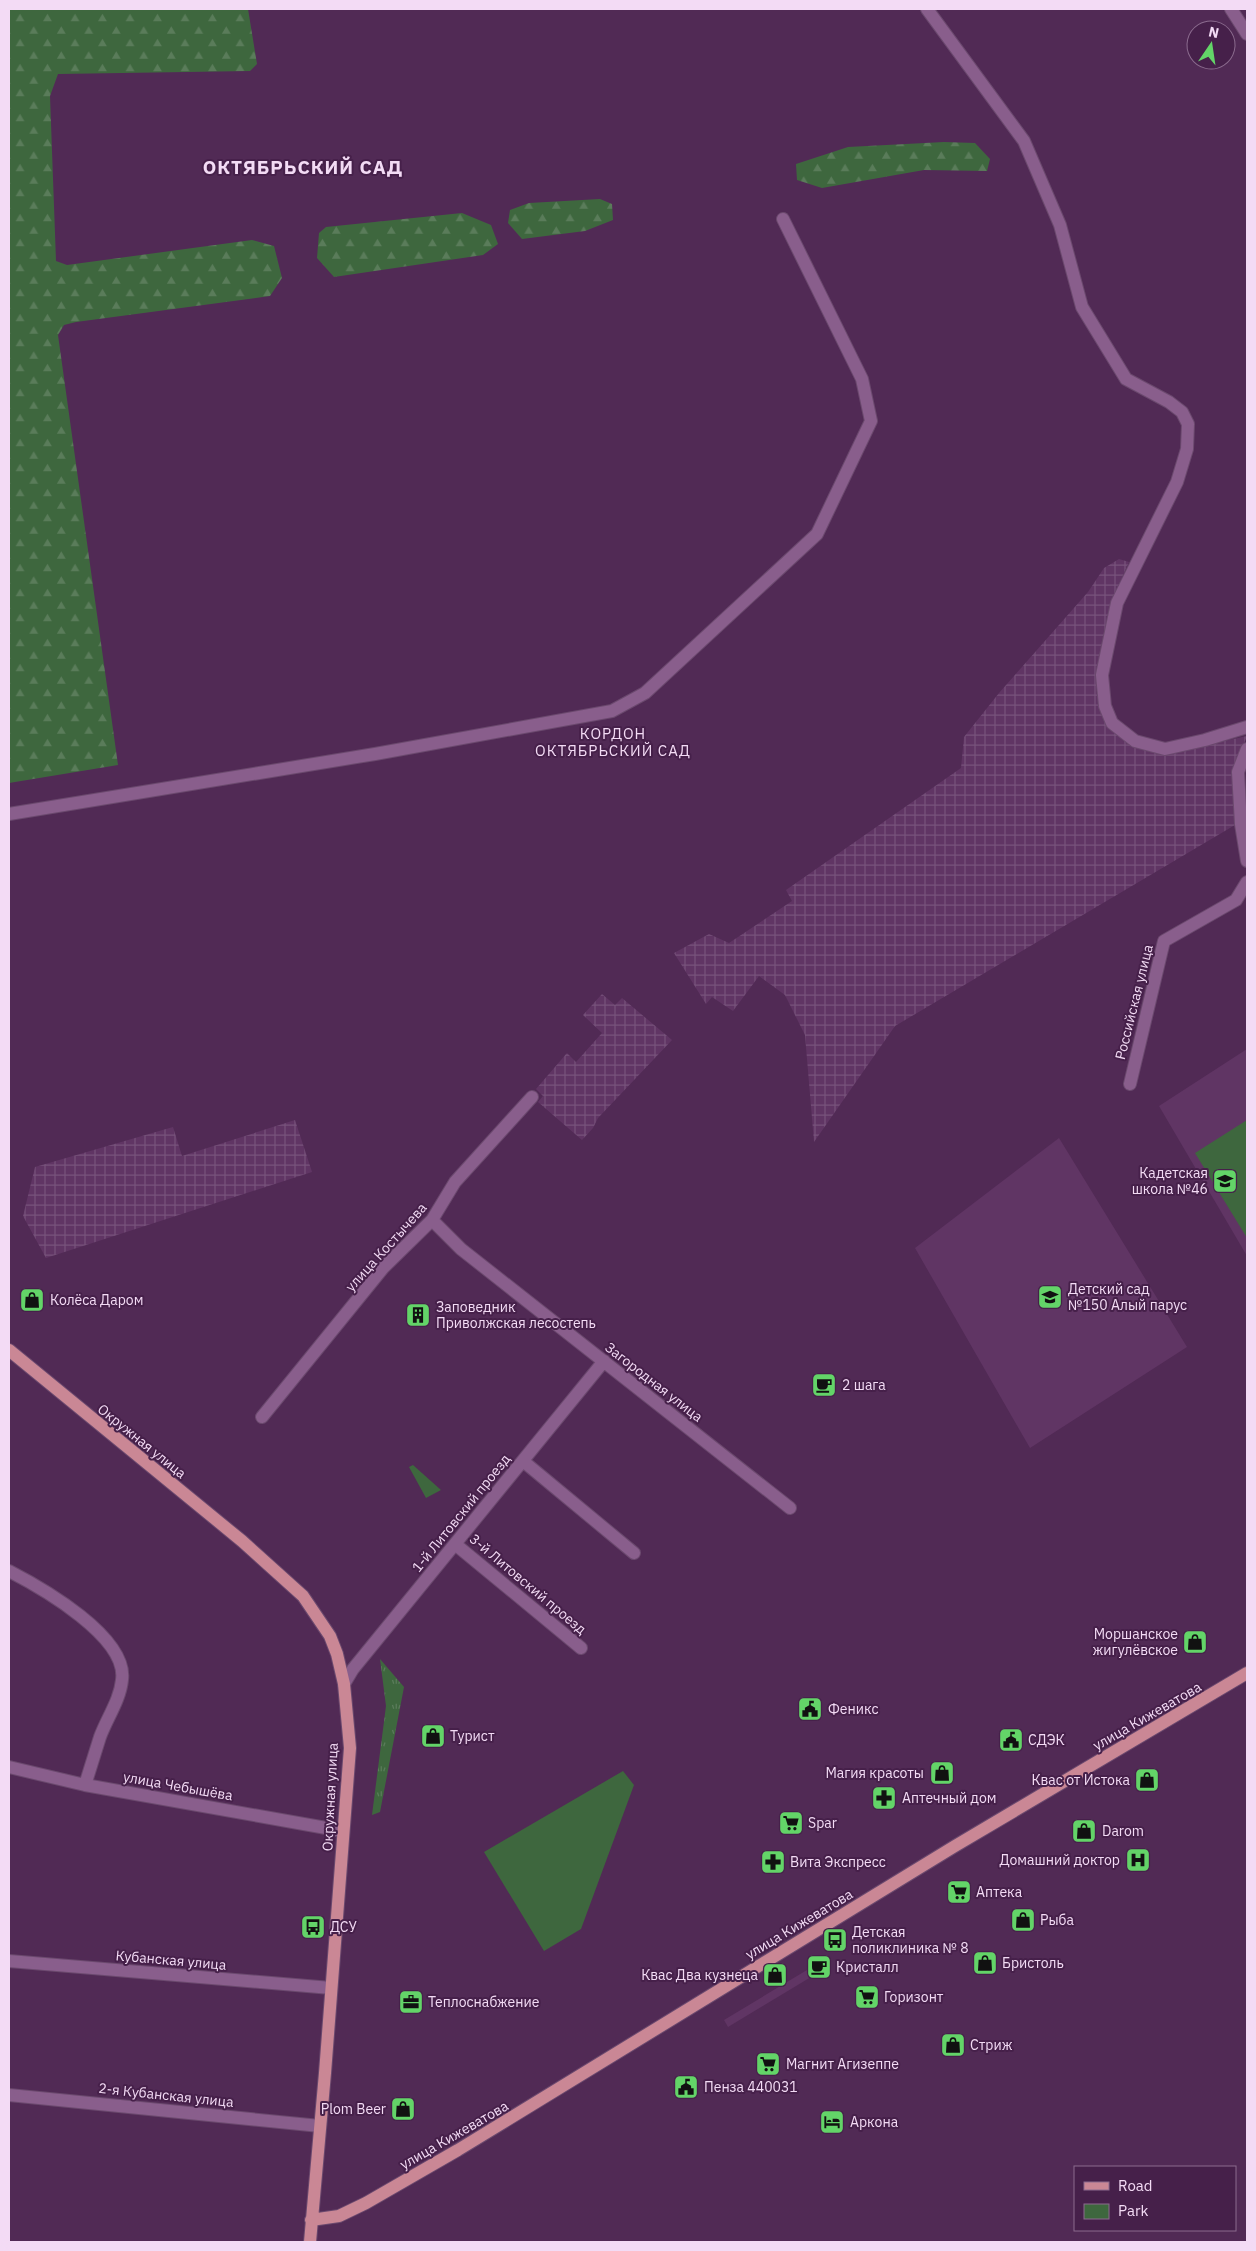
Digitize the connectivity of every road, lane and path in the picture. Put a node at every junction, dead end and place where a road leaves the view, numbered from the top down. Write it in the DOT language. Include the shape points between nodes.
graph roads {
  1 [pos="926,9"];
  2 [pos="1231,9"];
  3 [pos="1247,34"];
  4 [pos="783,219"];
  5 [pos="1247,727"];
  6 [pos="1247,749"];
  7 [pos="9,814"];
  8 [pos="1247,861"];
  9 [pos="1247,882"];
  10 [pos="1130,1084"];
  11 [pos="532,1097"];
  12 [pos="432,1220"];
  13 [pos="9,1350"];
  14 [pos="604,1361"];
  15 [pos="262,1417"];
  16 [pos="523,1461"];
  17 [pos="790,1508"];
  18 [pos="455,1544"];
  19 [pos="634,1553"];
  20 [pos="9,1571"];
  21 [pos="581,1648"];
  22 [pos="1247,1674"];
  23 [pos="344,1684"];
  24 [pos="9,1767"];
  25 [pos="85,1785"];
  26 [pos="343,1831"];
  27 [pos="9,1962"];
  28 [pos="331,1988"];
  29 [pos="9,2095"];
  30 [pos="320,2126"];
  31 [pos="311,2220"];
  32 [pos="310,2242"];
  1 -- 5 [label="street" via="1024,141 1060,225 1082,306 1126,379 1169,402 1182,412 1188,424 1187,449 1177,482 1117,603 1102,676 1105,706 1112,722 1136,741 1165,749"];
  2 -- 3 [label="street"];
  4 -- 7 [label="street" via="862,379 871,422 817,534 645,693 612,711"];
  6 -- 8 [label="street" via="1238,772"];
  9 -- 10 [label="street, Российская улица" via="1236,900 1164,942"];
  11 -- 12 [label="street, улица Костычева" via="455,1182"];
  12 -- 14 [label="street, Загородная улица" via="461,1249"];
  12 -- 15 [label="street, улица Костычева" via="383,1268"];
  13 -- 23 [label="main road, Окружная улица" via="242,1541 303,1596 330,1636"];
  14 -- 16 [label="street, 1-й Литовский проезд"];
  14 -- 17 [label="street, Загородная улица"];
  16 -- 18 [label="street, 1-й Литовский проезд"];
  16 -- 19 [label="street"];
  18 -- 21 [label="street, 3-й Литовский проезд"];
  18 -- 23 [label="street, 1-й Литовский проезд"];
  20 -- 25 [label="street" via="38,1586 81,1617 109,1645 122,1665 121,1688 100,1736"];
  22 -- 31 [label="main road, улица Кижеватова" via="955,1846 458,2150 339,2216"];
  23 -- 26 [label="main road, Окружная улица" via="350,1748"];
  24 -- 25 [label="street, улица Чебышёва"];
  25 -- 26 [label="street, улица Чебышёва"];
  26 -- 28 [label="main road, Окружная улица"];
  27 -- 28 [label="street, Кубанская улица"];
  28 -- 30 [label="main road, Окружная улица"];
  29 -- 30 [label="street, 2-я Кубанская улица"];
  30 -- 31 [label="main road, Окружная улица"];
  31 -- 32 [label="main road, Окружная улица"];
}
